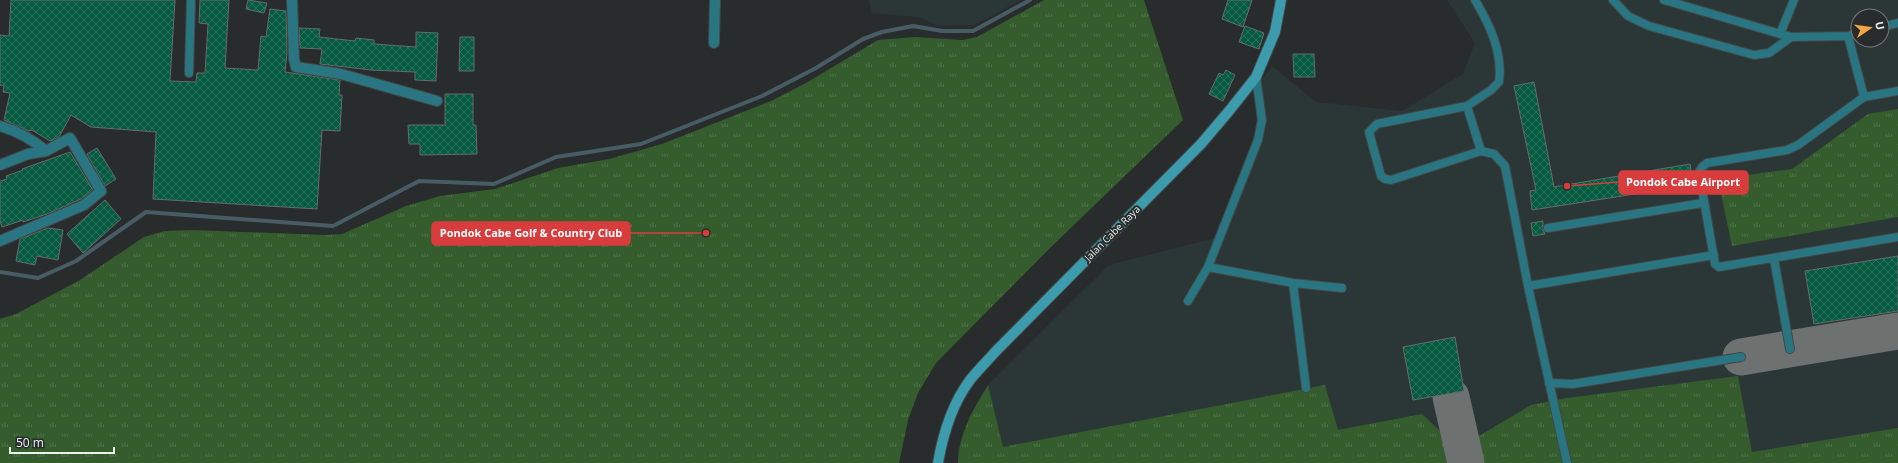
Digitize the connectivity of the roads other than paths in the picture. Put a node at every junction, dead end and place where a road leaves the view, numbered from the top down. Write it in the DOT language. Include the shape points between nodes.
graph roads {
  1 [pos="191,0"];
  2 [pos="292,0"];
  3 [pos="715,0"];
  4 [pos="1281,0"];
  5 [pos="1474,0"];
  6 [pos="1613,0"];
  7 [pos="1664,0"];
  8 [pos="1794,0"];
  9 [pos="1780,34"];
  10 [pos="1848,36"];
  11 [pos="1791,37"];
  12 [pos="714,43"];
  13 [pos="190,73"];
  14 [pos="1256,77"];
  15 [pos="1898,91"];
  16 [pos="1864,97"];
  17 [pos="436,101"];
  18 [pos="1467,106"];
  19 [pos="0,126"];
  20 [pos="46,151"];
  21 [pos="1481,151"];
  22 [pos="0,165"];
  23 [pos="1703,203"];
  24 [pos="1548,228"];
  25 [pos="1898,238"];
  26 [pos="0,241"];
  27 [pos="1714,255"];
  28 [pos="1774,259"];
  29 [pos="1208,268"];
  30 [pos="1293,283"];
  31 [pos="1528,286"];
  32 [pos="1342,288"];
  33 [pos="1188,301"];
  34 [pos="1790,349"];
  35 [pos="1741,356"];
  36 [pos="1549,383"];
  37 [pos="1306,388"];
  38 [pos="938,463"];
  39 [pos="1567,463"];
  1 -- 13 [label="lane"];
  2 -- 17 [label="street" via="296,67 341,74"];
  3 -- 12 [label="street"];
  4 -- 14 [label="main road, Jalan Cabe Raya" via="1275,32"];
  5 -- 18 [label="lane" via="1485,17 1495,43 1500,60 1500,73 1499,82"];
  6 -- 11 [label="lane" via="1628,16 1648,26 1754,55 1769,53"];
  7 -- 9 [label="lane"];
  8 -- 9 [label="lane"];
  9 -- 11 [label="lane"];
  10 -- 11 [label="lane"];
  10 -- 16 [label="lane"];
  14 -- 29 [label="lane" via="1262,120 1258,140"];
  14 -- 38 [label="main road, Jalan Cabe Raya" via="1201,144 997,350 970,381 952,412 941,443"];
  15 -- 16 [label="lane"];
  16 -- 23 [label="lane" via="1798,145 1787,150 1707,163 1699,172"];
  18 -- 21 [label="lane"];
  18 -- 21 [label="lane" via="1372,127 1369,132 1381,176 1391,180"];
  19 -- 20 [label="street" via="19,132"];
  20 -- 22 [label="street" via="28,154"];
  20 -- 26 [label="street" via="70,138 101,191 84,204"];
  21 -- 31 [label="lane" via="1494,154 1506,166"];
  23 -- 24 [label="lane"];
  23 -- 27 [label="lane"];
  25 -- 28 [label="lane"];
  27 -- 28 [label="lane" via="1715,264 1719,267"];
  27 -- 31 [label="lane"];
  28 -- 34 [label="lane"];
  29 -- 30 [label="lane"];
  29 -- 33 [label="lane"];
  30 -- 32 [label="lane"];
  30 -- 37 [label="lane"];
  31 -- 36 [label="lane"];
  35 -- 36 [label="lane" via="1573,384"];
  36 -- 39 [label="lane"];
}
